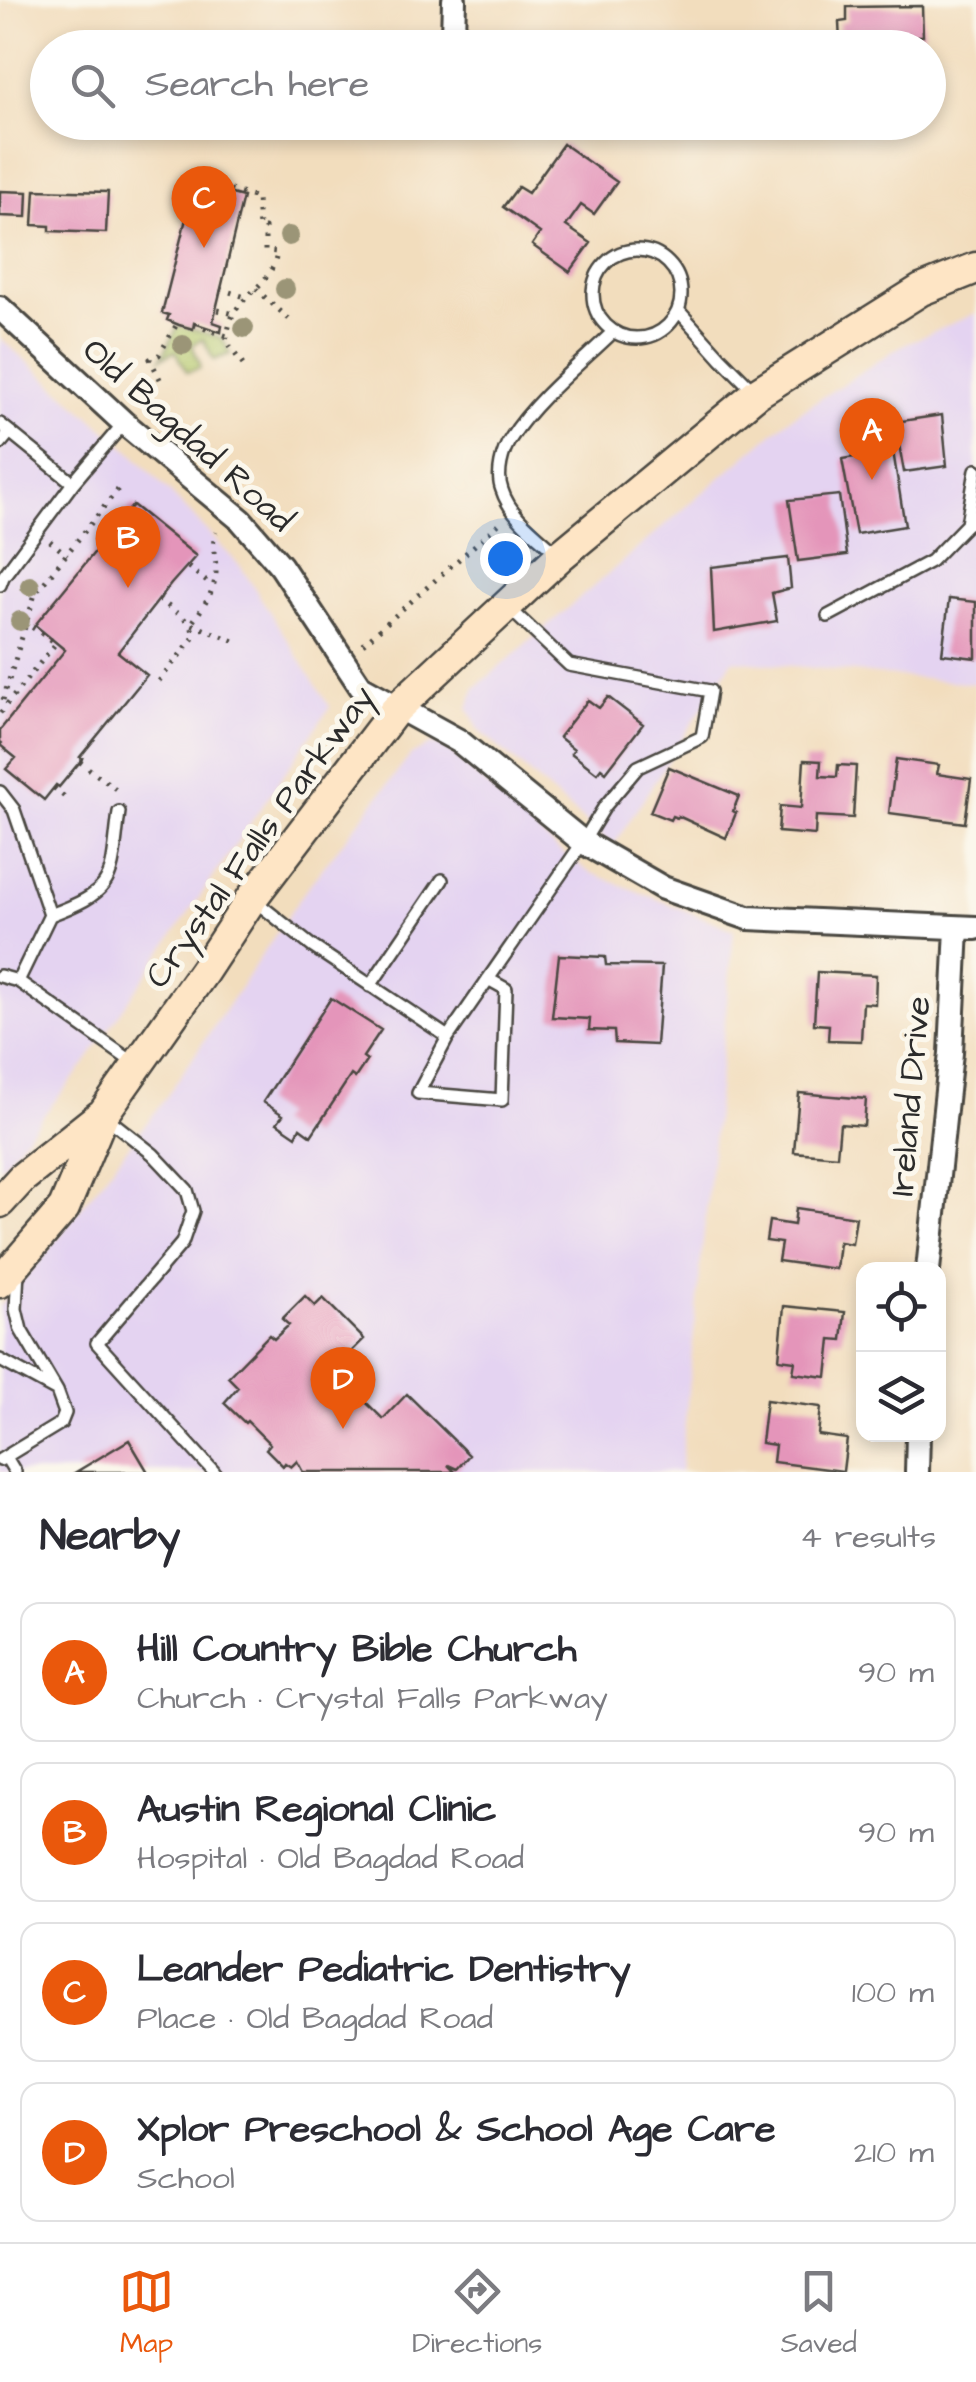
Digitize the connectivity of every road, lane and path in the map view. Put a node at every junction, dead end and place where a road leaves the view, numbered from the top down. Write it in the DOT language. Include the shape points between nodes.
graph roads {
  1 [pos="454,0"];
  2 [pos="453,30"];
  3 [pos="210,184"];
  4 [pos="976,268"];
  5 [pos="256,289"];
  6 [pos="220,290"];
  7 [pos="248,298"];
  8 [pos="0,308"];
  9 [pos="218,310"];
  10 [pos="678,310"];
  11 [pos="234,314"];
  12 [pos="289,320"];
  13 [pos="177,324"];
  14 [pos="194,325"];
  15 [pos="613,332"];
  16 [pos="227,336"];
  17 [pos="243,365"];
  18 [pos="145,392"];
  19 [pos="757,394"];
  20 [pos="124,424"];
  21 [pos="5,428"];
  22 [pos="0,444"];
  23 [pos="976,470"];
  24 [pos="73,483"];
  25 [pos="119,488"];
  26 [pos="514,510"];
  27 [pos="971,522"];
  28 [pos="217,530"];
  29 [pos="560,556"];
  30 [pos="188,567"];
  31 [pos="0,586"];
  32 [pos="212,586"];
  33 [pos="159,600"];
  34 [pos="506,606"];
  35 [pos="828,616"];
  36 [pos="27,624"];
  37 [pos="191,624"];
  38 [pos="237,642"];
  39 [pos="361,646"];
  40 [pos="159,682"];
  41 [pos="3,701"];
  42 [pos="397,708"];
  43 [pos="0,713"];
  44 [pos="0,743"];
  45 [pos="6,749"];
  46 [pos="80,762"];
  47 [pos="54,788"];
  48 [pos="0,792"];
  49 [pos="67,799"];
  50 [pos="129,800"];
  51 [pos="119,812"];
  52 [pos="583,842"];
  53 [pos="442,880"];
  54 [pos="252,898"];
  55 [pos="50,915"];
  56 [pos="967,928"];
  57 [pos="0,976"];
  58 [pos="488,979"];
  59 [pos="18,981"];
  60 [pos="370,986"];
  61 [pos="448,1037"];
  62 [pos="138,1066"];
  63 [pos="103,1114"];
  64 [pos="0,1202"];
  65 [pos="929,1262"];
  66 [pos="10,1271"];
  67 [pos="0,1360"];
  68 [pos="57,1391"];
  69 [pos="918,1442"];
  70 [pos="3,1459"];
  71 [pos="15,1472"];
  72 [pos="214,1472"];
  73 [pos="917,1472"];
  1 -- 2 [label="street"];
  3 -- 5 [label="path" via="257,198 265,251 277,256"];
  4 -- 19 [label="main road, Crystal Falls Parkway" via="921,290"];
  5 -- 7 [label="path"];
  5 -- 12 [label="path"];
  6 -- 7 [label="path"];
  7 -- 11 [label="path"];
  8 -- 20 [label="street, Old Bagdad Road"];
  9 -- 11 [label="path"];
  10 -- 15 [label="lane" via="670,324 645,338"];
  10 -- 15 [label="lane" via="674,269 650,252 622,252 600,270 592,298"];
  10 -- 19 [label="lane"];
  11 -- 16 [label="path"];
  13 -- 18 [label="path" via="150,359 161,381"];
  14 -- 16 [label="path"];
  15 -- 26 [label="lane" via="510,438 500,487"];
  16 -- 17 [label="path"];
  19 -- 29 [label="main road, Crystal Falls Parkway"];
  20 -- 24 [label="lane"];
  20 -- 42 [label="street, Old Bagdad Road" via="241,520 281,566 362,687"];
  21 -- 22 [label="lane"];
  21 -- 24 [label="lane"];
  23 -- 27 [label="lane"];
  24 -- 31 [label="lane"];
  25 -- 36 [label="path" via="35,594"];
  26 -- 29 [label="lane"];
  26 -- 39 [label="path"];
  27 -- 35 [label="lane" via="931,562"];
  28 -- 32 [label="path"];
  29 -- 34 [label="main road, Crystal Falls Parkway"];
  30 -- 32 [label="path"];
  32 -- 37 [label="path"];
  33 -- 37 [label="path"];
  34 -- 42 [label="main road, Crystal Falls Parkway"];
  34 -- 52 [label="lane" via="569,665 710,691 702,737 638,767"];
  36 -- 41 [label="path"];
  36 -- 41 [label="path" via="56,643"];
  37 -- 38 [label="path"];
  37 -- 40 [label="path" via="194,637"];
  41 -- 43 [label="path"];
  42 -- 52 [label="street, Old Bagdad Road" via="458,741"];
  42 -- 54 [label="main road, Crystal Falls Parkway"];
  44 -- 45 [label="path"];
  46 -- 50 [label="path"];
  47 -- 49 [label="path"];
  48 -- 55 [label="lane" via="14,810"];
  51 -- 55 [label="lane" via="111,875 99,892"];
  52 -- 56 [label="street, Old Bagdad Road" via="663,888 748,918"];
  52 -- 58 [label="lane"];
  53 -- 60 [label="lane"];
  54 -- 60 [label="lane"];
  54 -- 62 [label="main road, Crystal Falls Parkway"];
  55 -- 59 [label="lane"];
  56 -- 65 [label="street, Ireland Drive"];
  57 -- 59 [label="lane"];
  58 -- 61 [label="lane"];
  58 -- 61 [label="lane" via="506,988 502,1100 418,1094"];
  59 -- 62 [label="lane"];
  60 -- 61 [label="lane"];
  62 -- 63 [label="main road, Crystal Falls Parkway"];
  63 -- 64 [label="main road, Crystal Falls Parkway"];
  63 -- 66 [label="main road, Crystal Falls Parkway" via="64,1208"];
  63 -- 72 [label="lane" via="176,1178 194,1211 182,1243 97,1343"];
  66 -- 68 [label="lane" via="21,1330"];
  67 -- 68 [label="lane"];
  68 -- 70 [label="lane" via="65,1413 61,1423"];
  69 -- 73 [label="street"];
  70 -- 71 [label="lane"];
}
